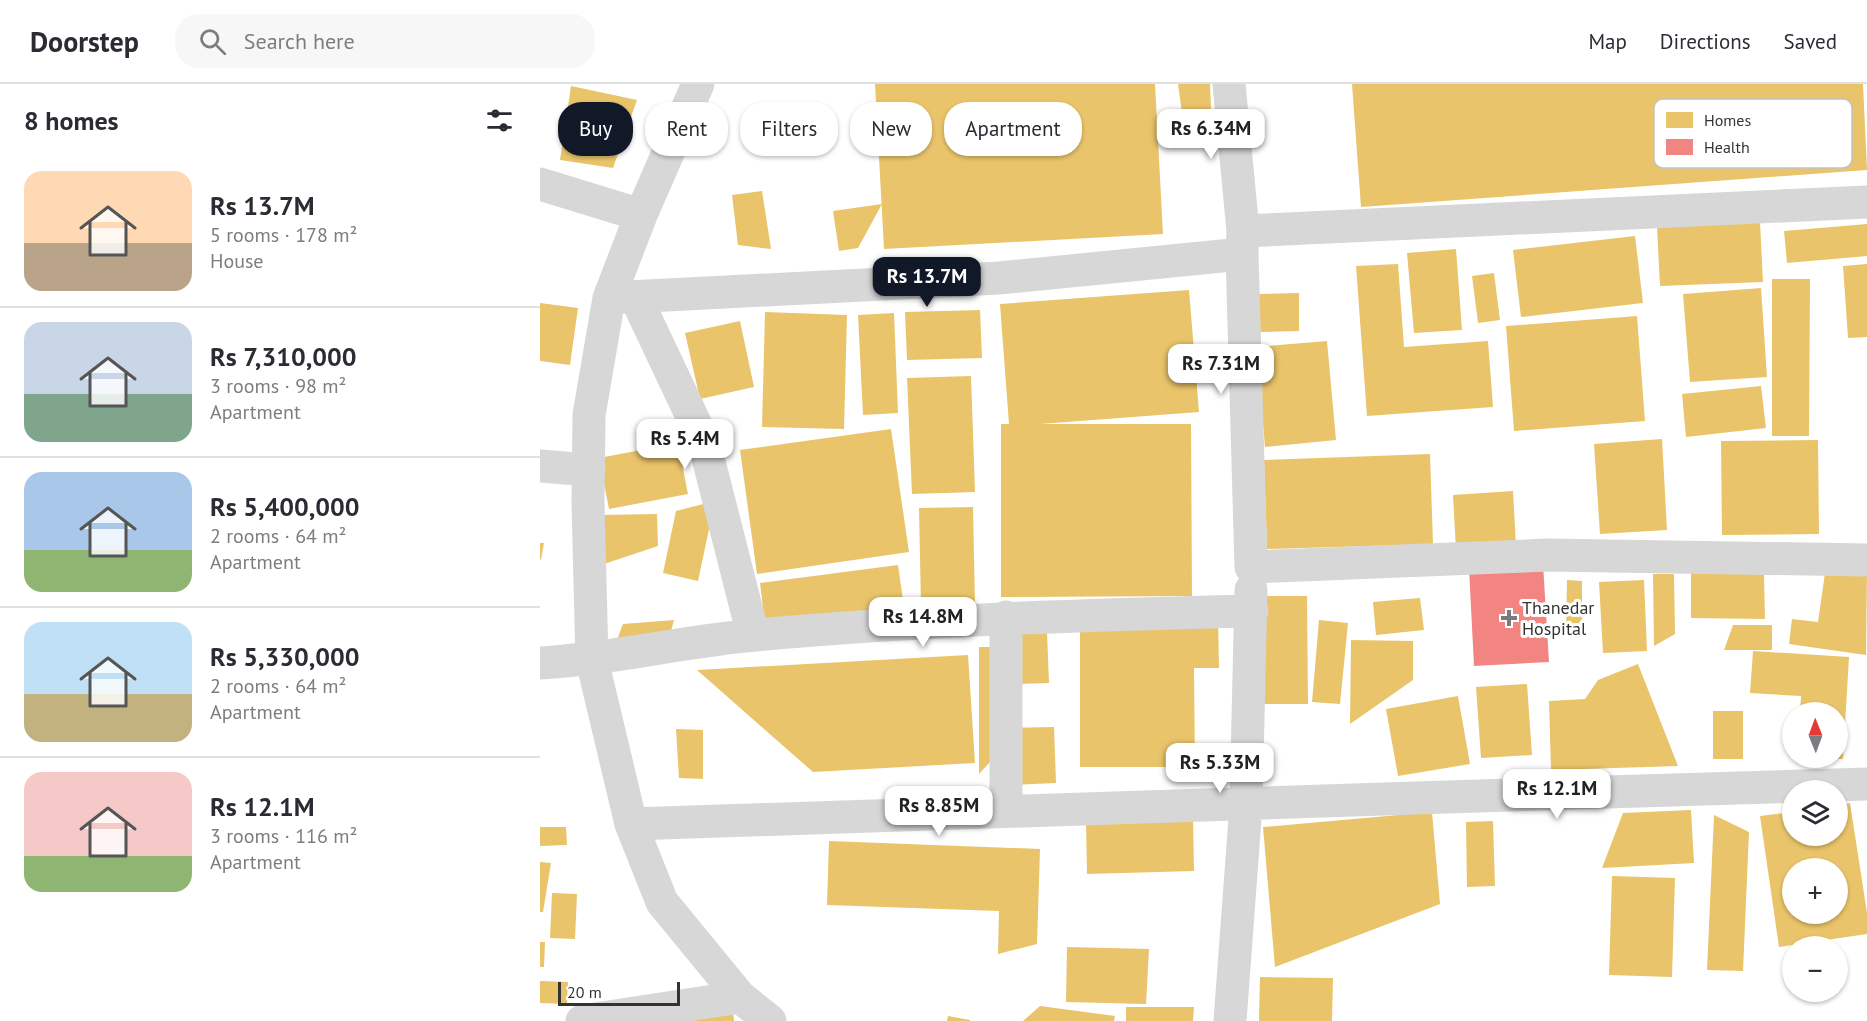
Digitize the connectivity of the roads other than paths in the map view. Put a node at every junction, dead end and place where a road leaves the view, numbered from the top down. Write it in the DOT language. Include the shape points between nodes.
graph roads {
  1 [pos="698,84"];
  2 [pos="1229,84"];
  3 [pos="540,184"];
  4 [pos="1867,202"];
  5 [pos="641,215"];
  6 [pos="1243,242"];
  7 [pos="622,298"];
  8 [pos="540,466"];
  9 [pos="589,471"];
  10 [pos="1867,560"];
  11 [pos="1251,567"];
  12 [pos="1252,611"];
  13 [pos="1006,617"];
  14 [pos="753,635"];
  15 [pos="592,660"];
  16 [pos="540,663"];
  17 [pos="1867,784"];
  18 [pos="1246,805"];
  19 [pos="1006,808"];
  20 [pos="631,824"];
  21 [pos="740,997"];
  22 [pos="582,1021"];
  23 [pos="770,1021"];
  24 [pos="1230,1021"];
  1 -- 5 [label="street"];
  2 -- 6 [label="street"];
  3 -- 5 [label="street"];
  4 -- 6 [label="street"];
  5 -- 7 [label="street"];
  6 -- 7 [label="street" via="999,278"];
  6 -- 11 [label="street"];
  7 -- 9 [label="street" via="589,415"];
  7 -- 14 [label="street" via="704,442"];
  8 -- 9 [label="street"];
  9 -- 15 [label="street"];
  10 -- 11 [label="street" via="1548,555"];
  11 -- 12 [label="street"];
  12 -- 13 [label="street"];
  12 -- 18 [label="street"];
  13 -- 14 [label="street"];
  13 -- 19 [label="street"];
  14 -- 15 [label="street"];
  15 -- 16 [label="street"];
  15 -- 20 [label="street"];
  17 -- 18 [label="street"];
  18 -- 19 [label="street"];
  18 -- 24 [label="street"];
  19 -- 20 [label="street"];
  20 -- 21 [label="street" via="662,902"];
  21 -- 22 [label="street"];
  21 -- 23 [label="street"];
}
